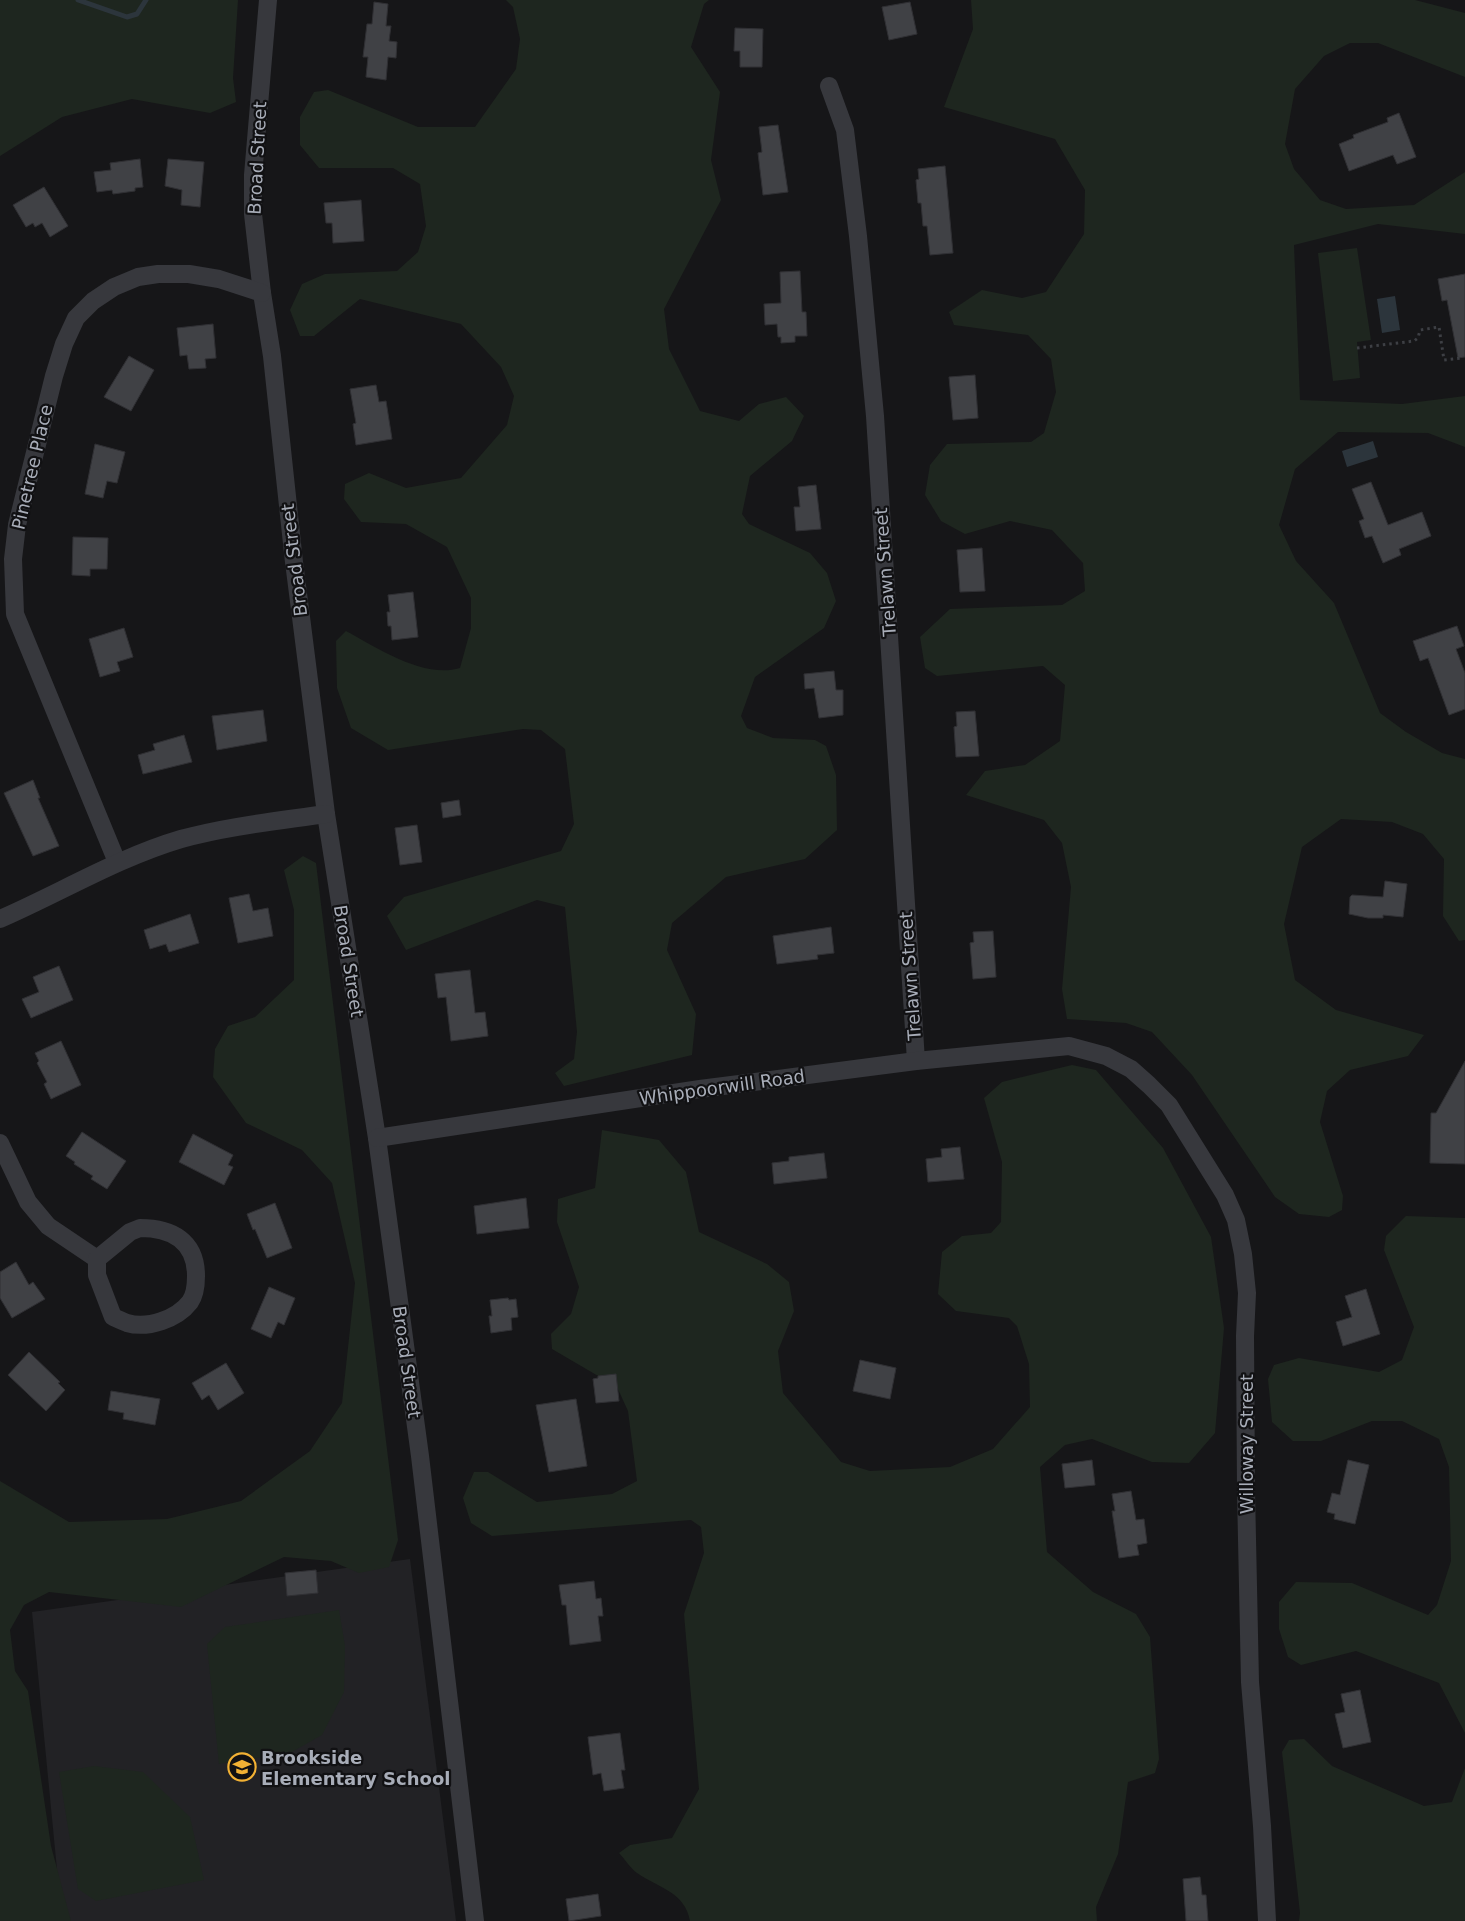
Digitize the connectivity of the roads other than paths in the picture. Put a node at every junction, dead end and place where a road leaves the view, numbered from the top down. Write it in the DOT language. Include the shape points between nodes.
graph roads {
  1 [pos="268,0"];
  2 [pos="829,86"];
  3 [pos="262,293"];
  4 [pos="326,814"];
  5 [pos="117,862"];
  6 [pos="0,919"];
  7 [pos="1069,1046"];
  8 [pos="916,1061"];
  9 [pos="376,1138"];
  10 [pos="0,1143"];
  11 [pos="97,1259"];
  12 [pos="475,1921"];
  13 [pos="1267,1921"];
  1 -- 3 [label="street, Broad Street" via="253,175 253,214"];
  2 -- 8 [label="street, Trelawn Street" via="845,130 872,387"];
  3 -- 4 [label="street, Broad Street"];
  3 -- 5 [label="street, Pinetree Place" via="219,279 189,274 138,277 114,287 76,318 54,376 17,525 12,559 15,614"];
  4 -- 5 [label="street" via="230,828 180,840"];
  4 -- 9 [label="street, Broad Street"];
  5 -- 6 [label="street"];
  7 -- 8 [label="street, Whippoorwill Road"];
  7 -- 13 [label="street, Willoway Street" via="1106,1056 1131,1069 1169,1105 1225,1195 1236,1220 1247,1293 1246,1491 1250,1682"];
  8 -- 9 [label="street, Whippoorwill Road"];
  9 -- 12 [label="street, Broad Street" via="422,1466"];
  10 -- 11 [label="street" via="28,1202 48,1226"];
  11 -- 11 [label="street" via="98,1275 113,1317 128,1323 144,1324 164,1320 178,1314 191,1301 196,1287 192,1256 183,1240 171,1232 140,1228 130,1232"];
}
